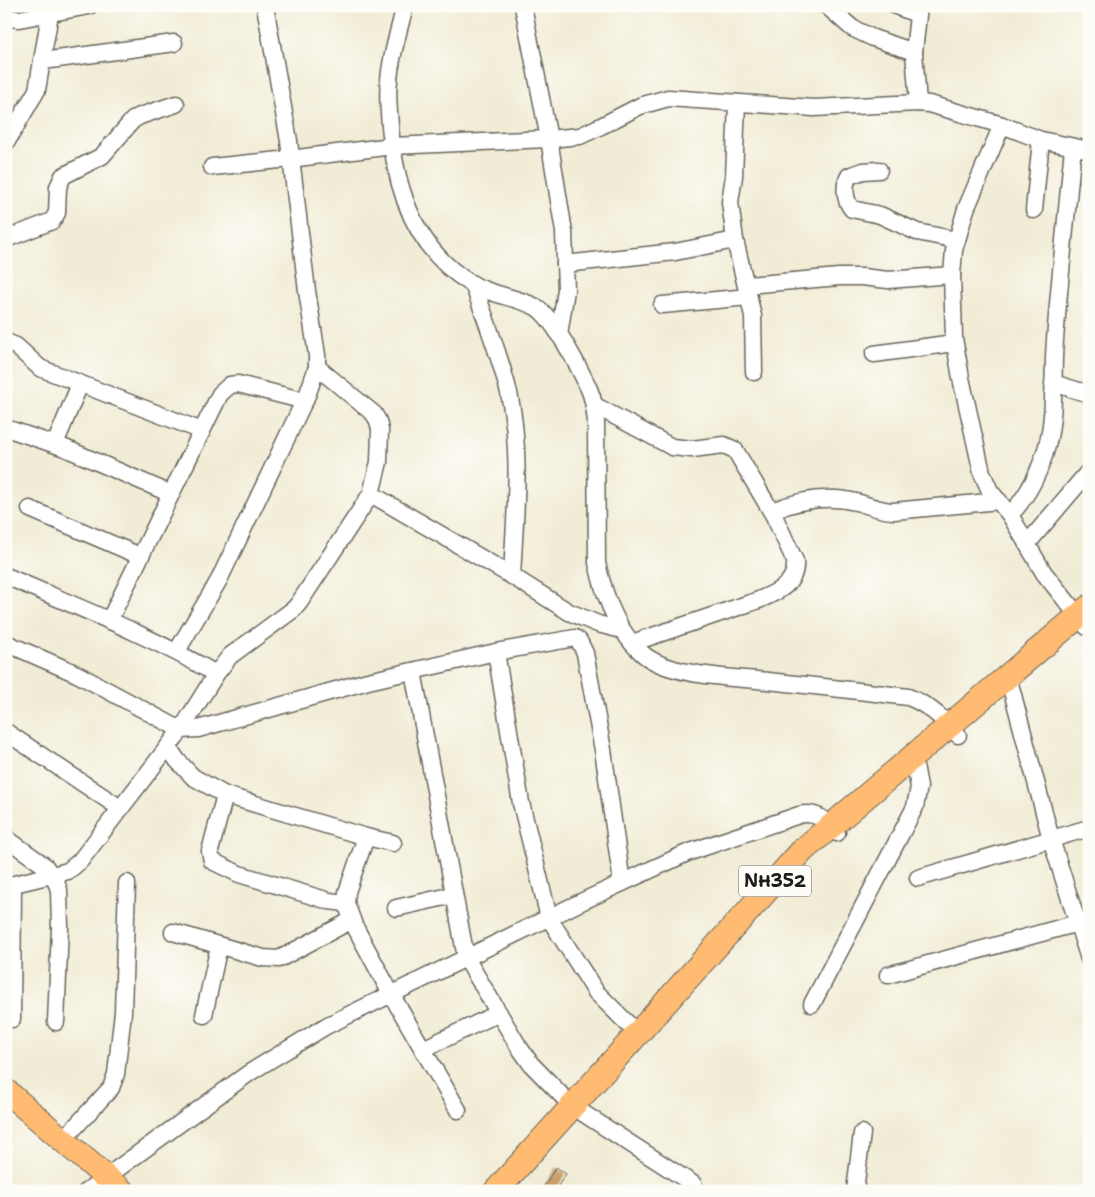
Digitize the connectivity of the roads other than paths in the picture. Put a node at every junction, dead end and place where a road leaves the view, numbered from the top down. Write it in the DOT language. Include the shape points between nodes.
graph roads {
  1 [pos="89,6"];
  2 [pos="265,6"];
  3 [pos="405,6"];
  4 [pos="523,6"];
  5 [pos="827,6"];
  6 [pos="896,6"];
  7 [pos="918,10"];
  8 [pos="50,14"];
  9 [pos="6,18"];
  10 [pos="174,43"];
  11 [pos="914,52"];
  12 [pos="43,61"];
  13 [pos="737,103"];
  14 [pos="918,103"];
  15 [pos="176,104"];
  16 [pos="1002,125"];
  17 [pos="549,139"];
  18 [pos="1041,140"];
  19 [pos="6,143"];
  20 [pos="392,146"];
  21 [pos="1081,149"];
  22 [pos="290,160"];
  23 [pos="212,167"];
  24 [pos="879,170"];
  25 [pos="1034,210"];
  26 [pos="6,239"];
  27 [pos="736,240"];
  28 [pos="957,240"];
  29 [pos="565,264"];
  30 [pos="952,275"];
  31 [pos="473,284"];
  32 [pos="748,291"];
  33 [pos="662,305"];
  34 [pos="559,335"];
  35 [pos="6,342"];
  36 [pos="954,343"];
  37 [pos="874,354"];
  38 [pos="317,367"];
  39 [pos="754,372"];
  40 [pos="1053,383"];
  41 [pos="80,384"];
  42 [pos="1089,394"];
  43 [pos="305,401"];
  44 [pos="594,405"];
  45 [pos="6,428"];
  46 [pos="202,431"];
  47 [pos="55,444"];
  48 [pos="1089,471"];
  49 [pos="171,494"];
  50 [pos="371,494"];
  51 [pos="999,501"];
  52 [pos="30,509"];
  53 [pos="772,511"];
  54 [pos="1010,515"];
  55 [pos="1027,544"];
  56 [pos="140,556"];
  57 [pos="6,576"];
  58 [pos="512,576"];
  59 [pos="1086,619"];
  60 [pos="109,621"];
  61 [pos="627,637"];
  62 [pos="6,643"];
  63 [pos="177,651"];
  64 [pos="496,652"];
  65 [pos="414,671"];
  66 [pos="216,674"];
  67 [pos="1010,683"];
  68 [pos="181,730"];
  69 [pos="954,730"];
  70 [pos="6,732"];
  71 [pos="168,746"];
  72 [pos="916,770"];
  73 [pos="225,795"];
  74 [pos="120,808"];
  75 [pos="1089,828"];
  76 [pos="835,830"];
  77 [pos="366,837"];
  78 [pos="6,838"];
  79 [pos="1051,839"];
  80 [pos="393,843"];
  81 [pos="53,876"];
  82 [pos="918,878"];
  83 [pos="127,883"];
  84 [pos="622,883"];
  85 [pos="10,886"];
  86 [pos="454,895"];
  87 [pos="346,903"];
  88 [pos="396,908"];
  89 [pos="549,918"];
  90 [pos="352,920"];
  91 [pos="1083,922"];
  92 [pos="173,932"];
  93 [pos="219,946"];
  94 [pos="466,958"];
  95 [pos="1089,959"];
  96 [pos="888,976"];
  97 [pos="391,994"];
  98 [pos="812,1004"];
  99 [pos="499,1013"];
  100 [pos="204,1015"];
  101 [pos="12,1019"];
  102 [pos="56,1022"];
  103 [pos="638,1033"];
  104 [pos="423,1049"];
  105 [pos="6,1091"];
  106 [pos="458,1110"];
  107 [pos="576,1110"];
  108 [pos="6,1111"];
  109 [pos="862,1133"];
  110 [pos="63,1140"];
  111 [pos="101,1187"];
  112 [pos="496,1191"];
  113 [pos="512,1191"];
  114 [pos="696,1191"];
  115 [pos="855,1191"];
  1 -- 8 [label="street"];
  2 -- 22 [label="street"];
  3 -- 20 [label="street" via="389,81"];
  4 -- 17 [label="street"];
  5 -- 11 [label="street" via="858,31"];
  6 -- 7 [label="street"];
  7 -- 11 [label="street"];
  8 -- 9 [label="street"];
  8 -- 12 [label="street"];
  10 -- 12 [label="street"];
  11 -- 14 [label="street"];
  12 -- 19 [label="street" via="37,90"];
  13 -- 14 [label="street" via="814,108"];
  13 -- 17 [label="street" via="668,98 640,106 580,136"];
  13 -- 27 [label="street" via="730,202"];
  14 -- 16 [label="street"];
  15 -- 26 [label="street" via="133,120 102,156 63,176 58,187 57,213 52,221"];
  16 -- 18 [label="street"];
  16 -- 28 [label="street" via="966,209"];
  17 -- 20 [label="street"];
  17 -- 29 [label="street" via="564,232"];
  18 -- 21 [label="street"];
  18 -- 25 [label="street"];
  20 -- 22 [label="street"];
  20 -- 31 [label="street" via="400,187 421,235 447,265"];
  21 -- 40 [label="street" via="1054,341"];
  22 -- 23 [label="street"];
  22 -- 38 [label="street"];
  24 -- 28 [label="street" via="849,176 846,200 852,209 880,215 917,232"];
  27 -- 29 [label="street" via="675,252"];
  27 -- 32 [label="street"];
  28 -- 30 [label="street"];
  29 -- 34 [label="street" via="566,290"];
  30 -- 32 [label="street" via="888,280 839,277"];
  30 -- 36 [label="street"];
  31 -- 34 [label="street" via="533,306 541,311"];
  31 -- 58 [label="street" via="509,393 515,438 516,487"];
  32 -- 33 [label="street"];
  32 -- 39 [label="street" via="753,316"];
  34 -- 44 [label="street"];
  35 -- 41 [label="street" via="16,346 40,368"];
  36 -- 37 [label="street"];
  36 -- 51 [label="street" via="982,473 990,491"];
  38 -- 43 [label="street"];
  38 -- 50 [label="street" via="374,414 378,421 379,462"];
  40 -- 42 [label="street"];
  40 -- 54 [label="street" via="1047,446 1024,499"];
  41 -- 46 [label="street"];
  41 -- 47 [label="street"];
  43 -- 46 [label="street" via="247,386 230,385 220,394"];
  43 -- 63 [label="street" via="219,580"];
  44 -- 53 [label="street" via="672,447 730,446"];
  44 -- 61 [label="street" via="597,563 601,582"];
  45 -- 47 [label="street"];
  46 -- 49 [label="street"];
  47 -- 49 [label="street"];
  48 -- 55 [label="street"];
  49 -- 56 [label="street"];
  50 -- 58 [label="street"];
  50 -- 66 [label="street" via="294,609 235,652"];
  51 -- 53 [label="street" via="894,511 825,498"];
  51 -- 54 [label="street"];
  52 -- 56 [label="street"];
  53 -- 61 [label="street" via="795,561 789,584 759,600"];
  54 -- 55 [label="street"];
  55 -- 59 [label="street" via="1044,573"];
  56 -- 60 [label="street"];
  57 -- 60 [label="street"];
  58 -- 61 [label="street" via="569,612"];
  59 -- 67 [label="highway, NH352"];
  60 -- 63 [label="street"];
  61 -- 69 [label="street" via="654,661 690,672 908,697 926,705"];
  62 -- 68 [label="street" via="77,674"];
  63 -- 66 [label="street"];
  64 -- 65 [label="street"];
  64 -- 84 [label="street" via="571,638 582,646 603,750"];
  64 -- 89 [label="street" via="522,804"];
  65 -- 68 [label="street" via="198,730"];
  65 -- 86 [label="street"];
  66 -- 68 [label="street"];
  67 -- 69 [label="highway, NH352"];
  67 -- 79 [label="street"];
  68 -- 71 [label="street"];
  69 -- 72 [label="highway, NH352"];
  69 -- 76 [label="highway, NH352"];
  70 -- 74 [label="street"];
  71 -- 73 [label="street" via="192,777"];
  71 -- 74 [label="street"];
  72 -- 76 [label="highway, NH352"];
  72 -- 98 [label="street" via="919,787 915,807"];
  73 -- 77 [label="street"];
  73 -- 87 [label="street" via="210,851 212,861 239,874 329,901"];
  74 -- 81 [label="street" via="80,861 68,871"];
  75 -- 79 [label="street"];
  76 -- 84 [label="street" via="813,814 799,815 687,854"];
  76 -- 103 [label="highway, NH352" via="803,850"];
  76 -- 107 [label="highway, NH352" via="746,930"];
  77 -- 80 [label="street"];
  77 -- 87 [label="street"];
  78 -- 81 [label="street" via="34,857"];
  79 -- 82 [label="street"];
  79 -- 91 [label="street"];
  81 -- 85 [label="street"];
  81 -- 102 [label="street" via="59,890 60,928"];
  83 -- 110 [label="street" via="123,1012 116,1074 111,1088"];
  84 -- 89 [label="street"];
  85 -- 101 [label="street"];
  86 -- 88 [label="street"];
  86 -- 94 [label="street"];
  87 -- 90 [label="street"];
  89 -- 94 [label="street"];
  89 -- 103 [label="street" via="596,992"];
  90 -- 93 [label="street" via="274,960"];
  90 -- 97 [label="street"];
  91 -- 95 [label="street"];
  91 -- 96 [label="street"];
  92 -- 93 [label="street"];
  93 -- 100 [label="street"];
  94 -- 97 [label="street"];
  94 -- 99 [label="street"];
  97 -- 104 [label="street"];
  97 -- 111 [label="street" via="326,1026 249,1072"];
  99 -- 104 [label="street"];
  99 -- 107 [label="street" via="531,1064"];
  103 -- 107 [label="highway, NH352"];
  104 -- 106 [label="street"];
  105 -- 110 [label="highway"];
  107 -- 112 [label="highway, NH352"];
  107 -- 113 [label="highway, NH352"];
  107 -- 114 [label="street" via="693,1184"];
  108 -- 111 [label="highway"];
  109 -- 115 [label="street"];
  110 -- 111 [label="highway"];
}
